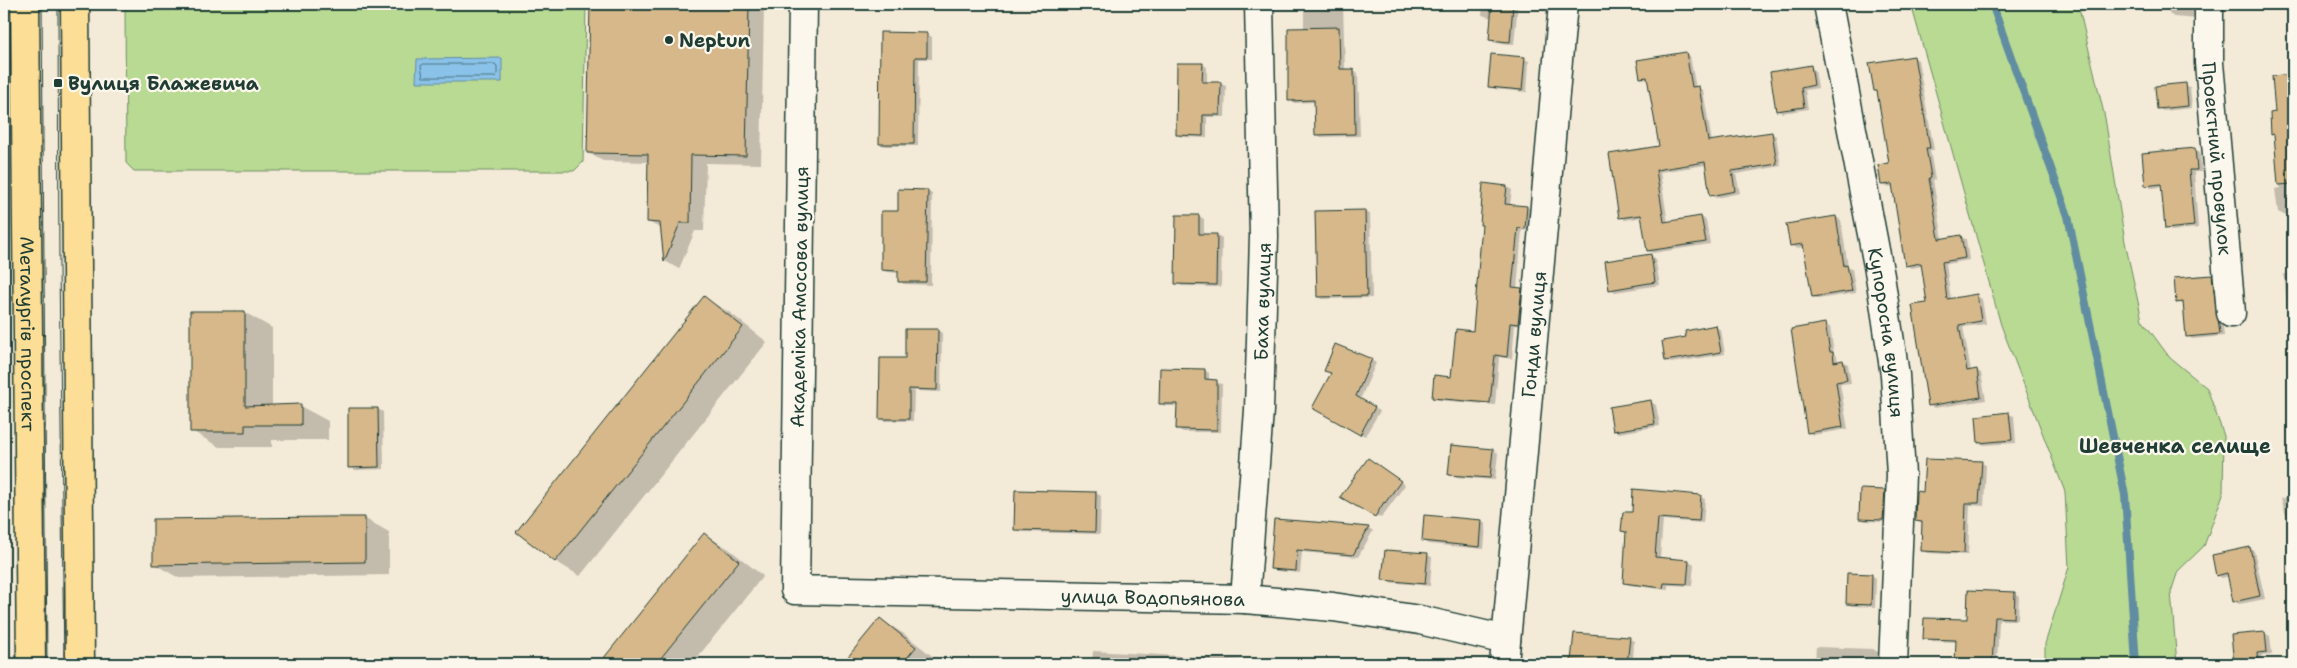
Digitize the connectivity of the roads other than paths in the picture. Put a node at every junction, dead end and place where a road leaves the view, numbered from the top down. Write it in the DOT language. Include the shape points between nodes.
graph roads {
  1 [pos="25,4"];
  2 [pos="75,4"];
  3 [pos="803,4"];
  4 [pos="1259,4"];
  5 [pos="1564,4"];
  6 [pos="1828,4"];
  7 [pos="2209,4"];
  8 [pos="2231,313"];
  9 [pos="795,590"];
  10 [pos="1245,599"];
  11 [pos="1505,652"];
  12 [pos="30,664"];
  13 [pos="80,664"];
  14 [pos="1892,664"];
  1 -- 12 [label="main road, Металургів проспект"];
  2 -- 13 [label="main road"];
  3 -- 9 [label="street, Академіка Амосова вулиця"];
  4 -- 10 [label="street, Баха вулиця" via="1264,236 1260,410"];
  5 -- 11 [label="street, Гонди вулиця"];
  6 -- 14 [label="street, Купоросна вулиця" via="1880,276 1894,375 1901,475"];
  7 -- 8 [label="street, Проектний провулок" via="2209,63"];
  9 -- 10 [label="street, улица Водопьянова"];
  10 -- 11 [label="street, улица Водопьянова" via="1333,607 1410,619"];
}
